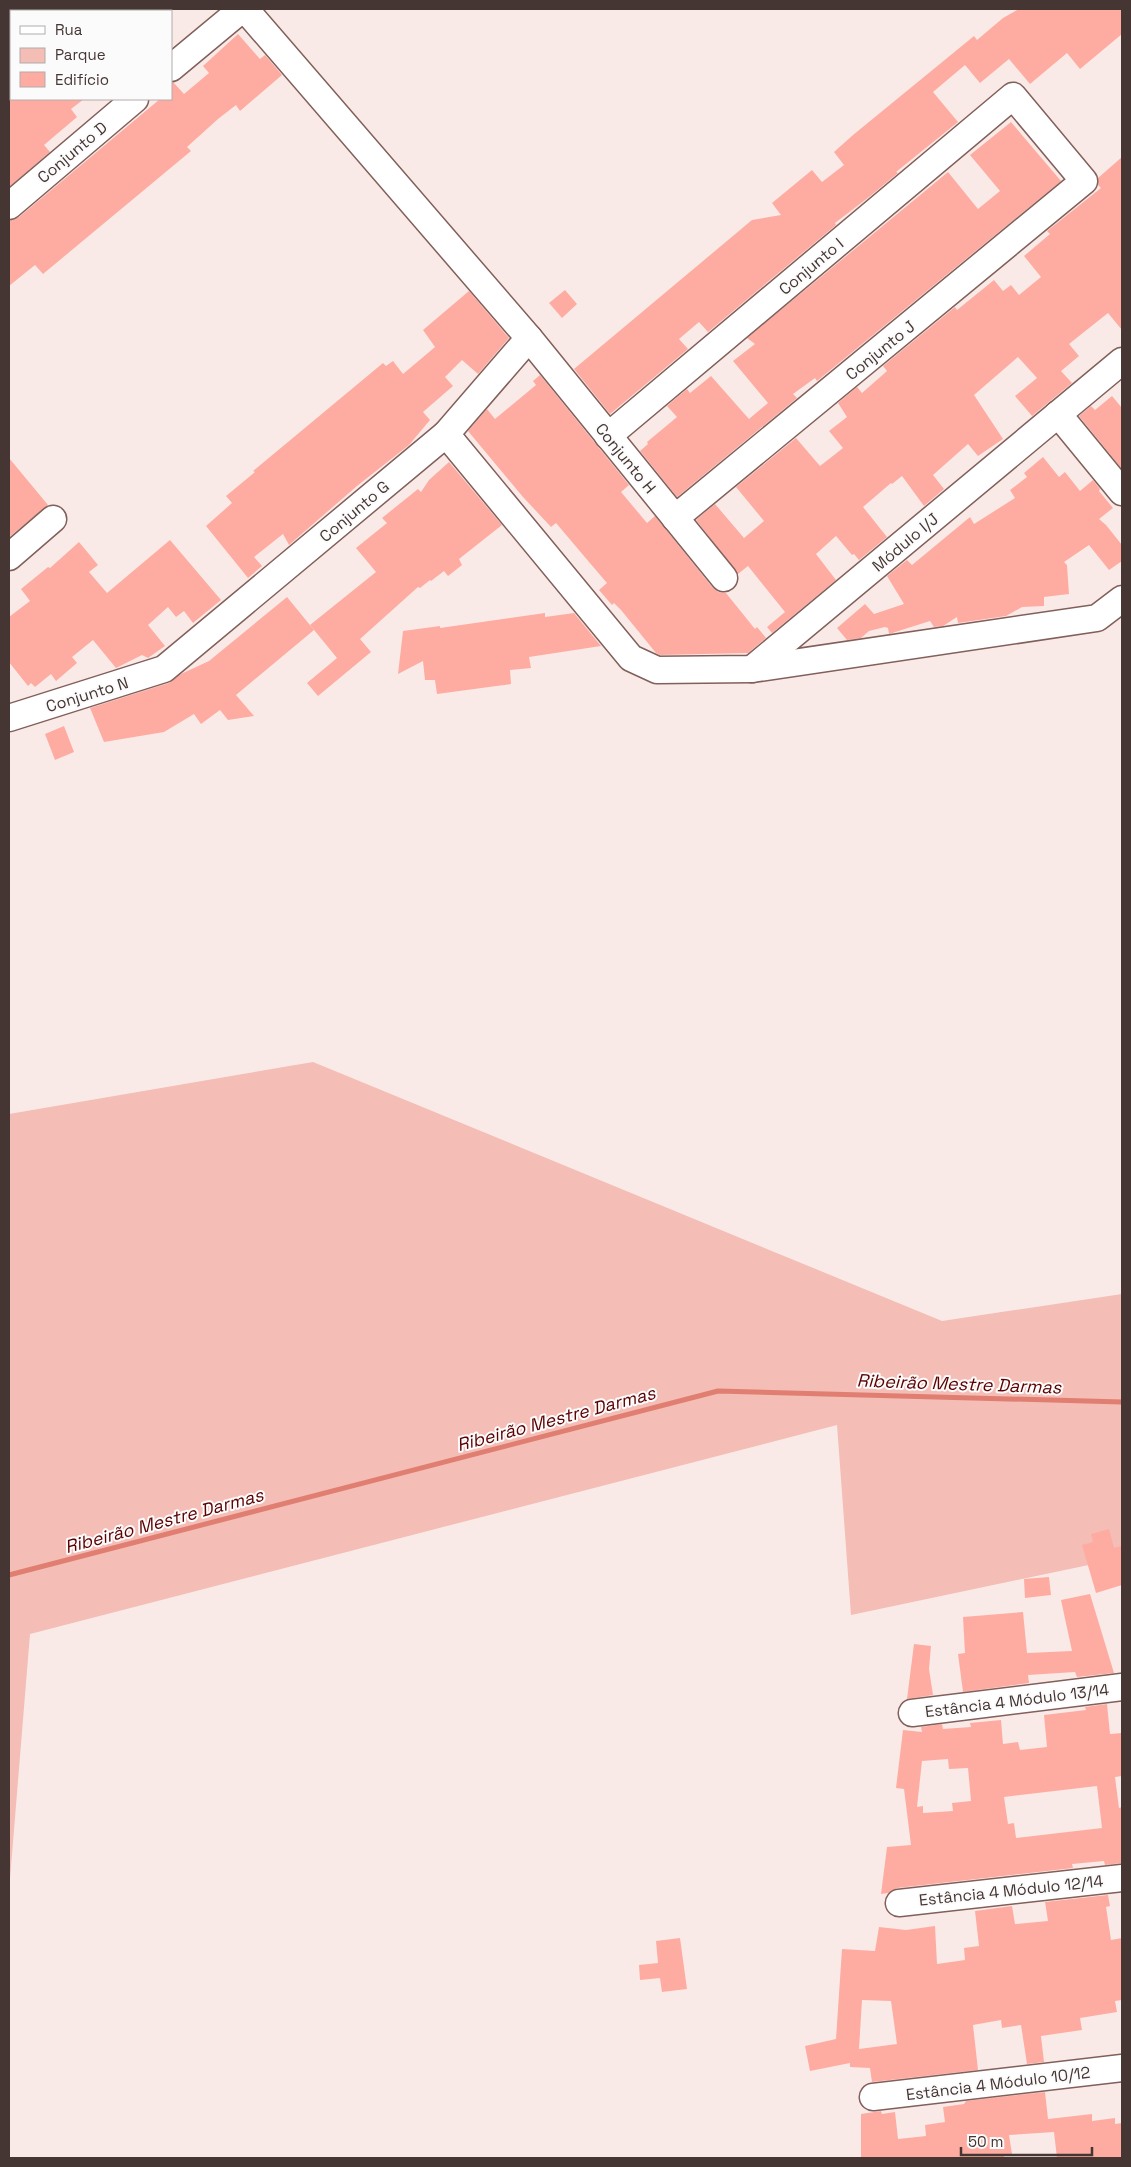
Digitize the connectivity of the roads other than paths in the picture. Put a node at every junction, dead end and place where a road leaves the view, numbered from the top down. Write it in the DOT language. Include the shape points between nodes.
graph roads {
  1 [pos="243,9"];
  2 [pos="172,67"];
  3 [pos="135,100"];
  4 [pos="1084,182"];
  5 [pos="9,206"];
  6 [pos="529,338"];
  7 [pos="1122,361"];
  8 [pos="1058,414"];
  9 [pos="446,434"];
  10 [pos="608,436"];
  11 [pos="1122,492"];
  12 [pos="675,518"];
  13 [pos="53,519"];
  14 [pos="9,557"];
  15 [pos="724,578"];
  16 [pos="1122,600"];
  17 [pos="164,669"];
  18 [pos="752,669"];
  19 [pos="9,718"];
  20 [pos="1122,1687"];
  21 [pos="912,1713"];
  22 [pos="1122,1878"];
  23 [pos="900,1903"];
  24 [pos="1122,2068"];
  25 [pos="873,2097"];
  1 -- 2 [label="street"];
  1 -- 6 [label="street, Conjunto H"];
  3 -- 5 [label="street, Conjunto D"];
  4 -- 10 [label="street, Conjunto I" via="1013,96"];
  4 -- 12 [label="street, Conjunto J"];
  6 -- 9 [label="street, Conjunto G"];
  6 -- 10 [label="street, Conjunto H"];
  7 -- 8 [label="street, Módulo I/J"];
  8 -- 11 [label="street"];
  8 -- 18 [label="street, Módulo I/J"];
  9 -- 17 [label="street, Conjunto G"];
  9 -- 18 [label="street" via="630,658 657,670"];
  10 -- 12 [label="street, Conjunto H"];
  12 -- 15 [label="street, Conjunto H"];
  13 -- 14 [label="street"];
  16 -- 18 [label="street" via="1097,618"];
  17 -- 19 [label="street, Conjunto N"];
  20 -- 21 [label="street, Estância 4 Módulo 13/14"];
  22 -- 23 [label="street, Estância 4 Módulo 12/14"];
  24 -- 25 [label="street, Estância 4 Módulo 10/12"];
}
